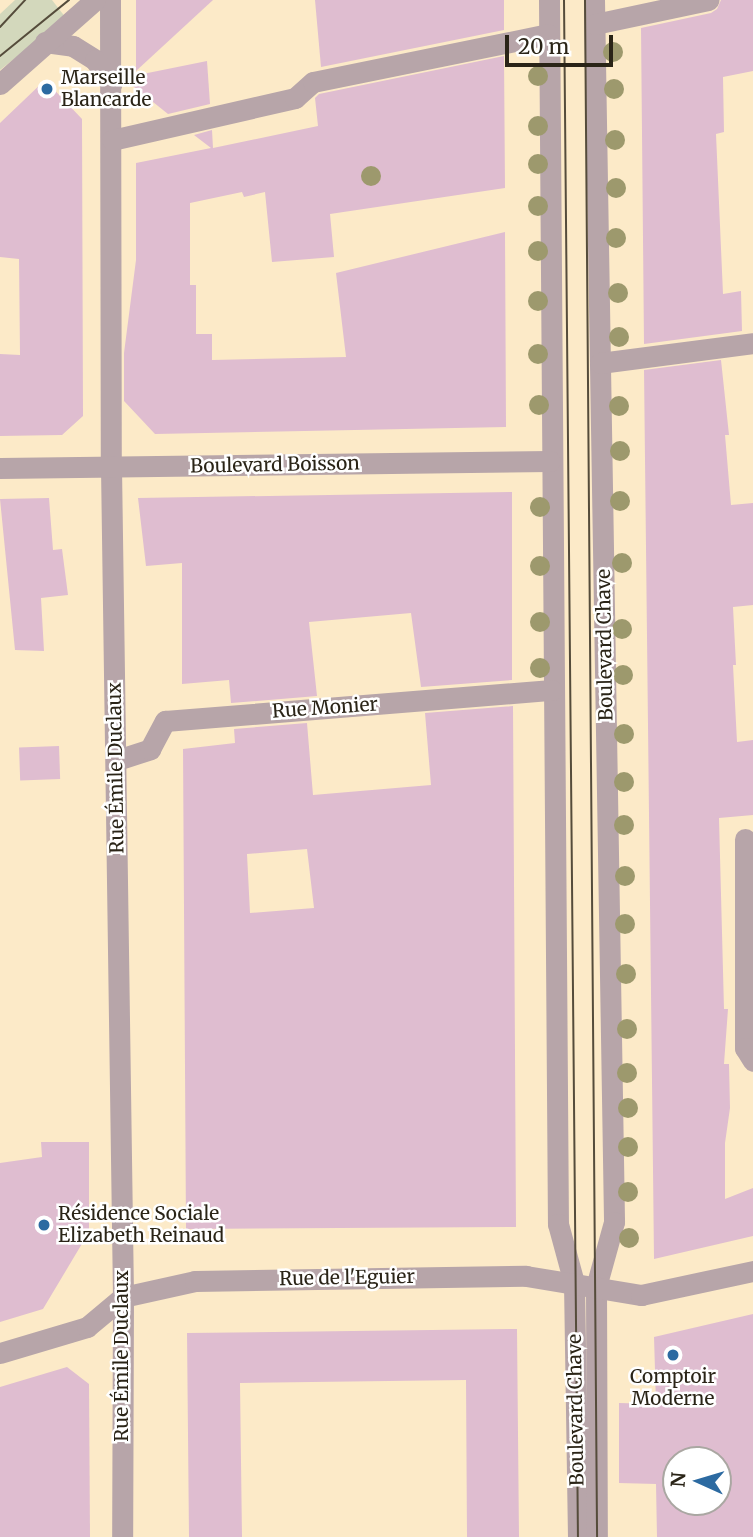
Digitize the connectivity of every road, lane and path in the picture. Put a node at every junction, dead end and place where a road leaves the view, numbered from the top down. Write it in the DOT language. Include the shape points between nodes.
graph roads {
  1 [pos="94,0"];
  2 [pos="110,0"];
  3 [pos="548,0"];
  4 [pos="594,0"];
  5 [pos="708,0"];
  6 [pos="594,24"];
  7 [pos="548,34"];
  8 [pos="45,42"];
  9 [pos="0,83"];
  10 [pos="112,84"];
  11 [pos="112,139"];
  12 [pos="753,343"];
  13 [pos="600,363"];
  14 [pos="550,461"];
  15 [pos="111,467"];
  16 [pos="0,468"];
  17 [pos="552,690"];
  18 [pos="117,760"];
  19 [pos="745,839"];
  20 [pos="753,1061"];
  21 [pos="753,1271"];
  22 [pos="574,1283"];
  23 [pos="596,1287"];
  24 [pos="122,1297"];
  25 [pos="0,1353"];
  26 [pos="122,1537"];
  27 [pos="578,1537"];
  28 [pos="597,1537"];
  1 -- 8 [label="street"];
  2 -- 10 [label="street, Rue Émile Duclaux"];
  3 -- 7 [label="street, Boulevard Chave"];
  4 -- 6 [label="street, Boulevard Chave"];
  5 -- 6 [label="street"];
  6 -- 13 [label="street, Boulevard Chave"];
  7 -- 11 [label="street" via="313,82 295,98"];
  7 -- 14 [label="street, Boulevard Chave"];
  8 -- 9 [label="street"];
  8 -- 10 [label="street" via="73,46 95,60"];
  10 -- 11 [label="street, Rue Émile Duclaux"];
  11 -- 15 [label="street, Rue Émile Duclaux"];
  12 -- 13 [label="street"];
  13 -- 23 [label="street, Boulevard Chave" via="614,1222"];
  14 -- 15 [label="street, Boulevard Boisson"];
  14 -- 17 [label="street, Boulevard Chave"];
  15 -- 16 [label="street, Boulevard Boisson"];
  15 -- 18 [label="street, Rue Émile Duclaux"];
  17 -- 18 [label="street, Rue Monier" via="165,721 150,749"];
  17 -- 22 [label="street, Boulevard Chave" via="558,1224"];
  18 -- 24 [label="street, Rue Émile Duclaux"];
  19 -- 20 [label="street" via="745,1048"];
  21 -- 23 [label="street" via="641,1295"];
  22 -- 23 [label="street"];
  22 -- 24 [label="street, Rue de l'Eguier" via="504,1276 195,1280"];
  22 -- 27 [label="street, Boulevard Chave"];
  23 -- 28 [label="street, Boulevard Chave"];
  24 -- 25 [label="street" via="87,1327"];
  24 -- 26 [label="street, Rue Émile Duclaux"];
}
